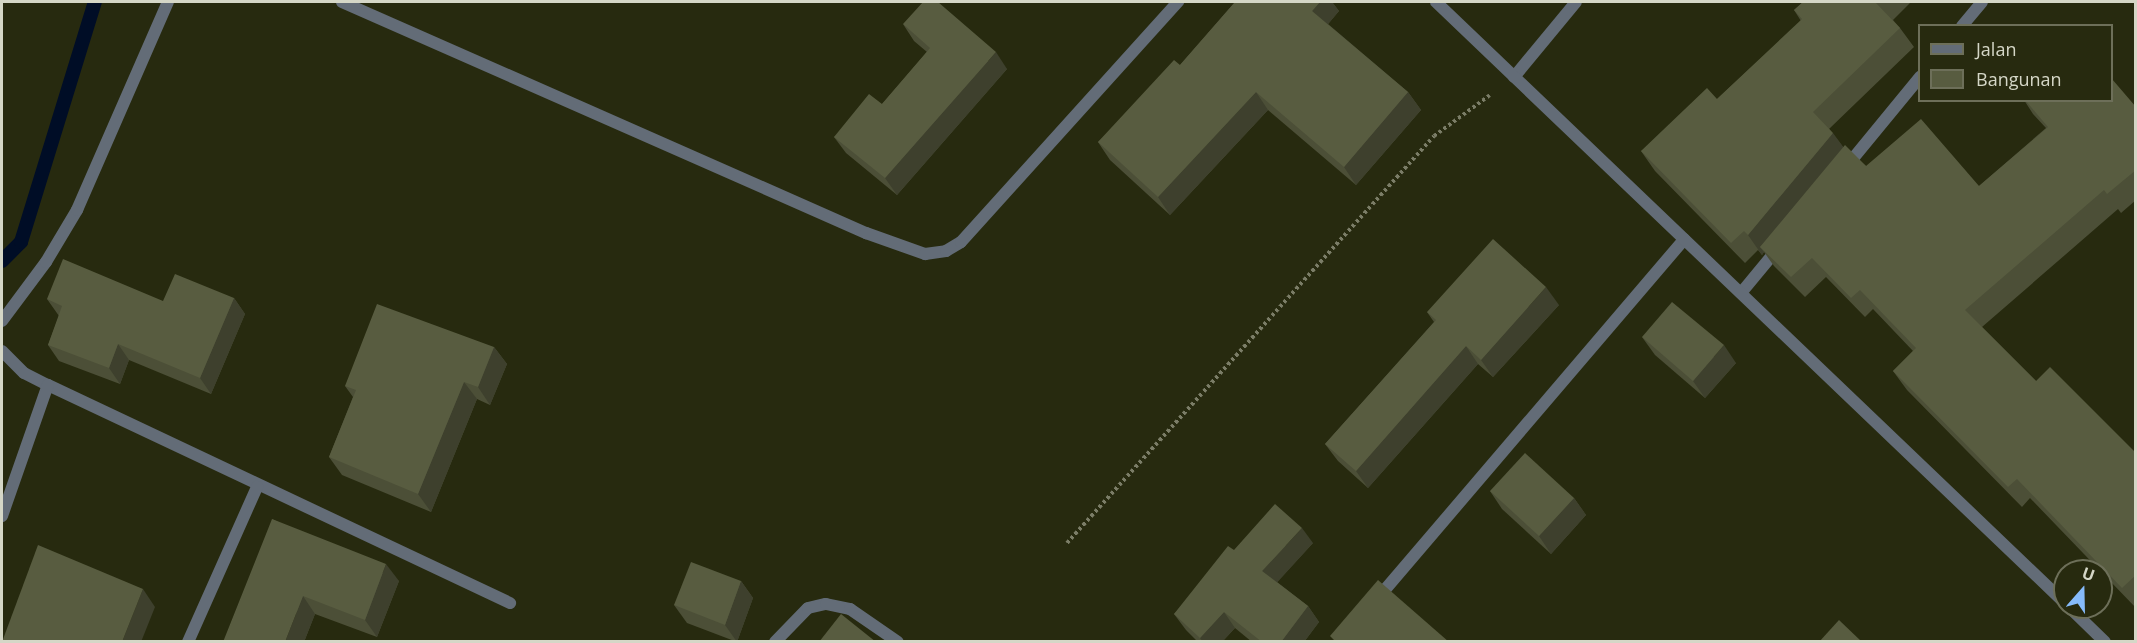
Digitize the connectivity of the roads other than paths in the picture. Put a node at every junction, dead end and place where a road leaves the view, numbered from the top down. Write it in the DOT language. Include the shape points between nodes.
graph roads {
  1 [pos="168,2"];
  2 [pos="342,2"];
  3 [pos="1178,2"];
  4 [pos="1436,2"];
  5 [pos="1576,2"];
  6 [pos="1982,2"];
  7 [pos="1964,24"];
  8 [pos="1514,77"];
  9 [pos="1918,80"];
  10 [pos="1838,176"];
  11 [pos="1684,238"];
  12 [pos="1786,239"];
  13 [pos="1741,293"];
  14 [pos="2,317"];
  15 [pos="2,351"];
  16 [pos="48,385"];
  17 [pos="257,487"];
  18 [pos="2,516"];
  19 [pos="2053,592"];
  20 [pos="510,603"];
  21 [pos="1371,606"];
  22 [pos="2081,619"];
  23 [pos="188,642"];
  24 [pos="775,642"];
  25 [pos="898,642"];
  26 [pos="2105,642"];
  1 -- 14 [label="street" via="77,210 46,262"];
  2 -- 3 [label="street" via="903,249 925,254 946,251 961,242"];
  4 -- 8 [label="street"];
  5 -- 8 [label="street"];
  6 -- 7 [label="street"];
  8 -- 11 [label="street"];
  9 -- 10 [label="street"];
  11 -- 13 [label="street"];
  11 -- 21 [label="street"];
  12 -- 13 [label="street"];
  13 -- 19 [label="street"];
  15 -- 16 [label="street" via="24,373"];
  16 -- 17 [label="street"];
  16 -- 18 [label="street"];
  17 -- 20 [label="street"];
  17 -- 23 [label="street"];
  22 -- 26 [label="street"];
  24 -- 25 [label="street" via="808,608 826,604 850,609"];
}
